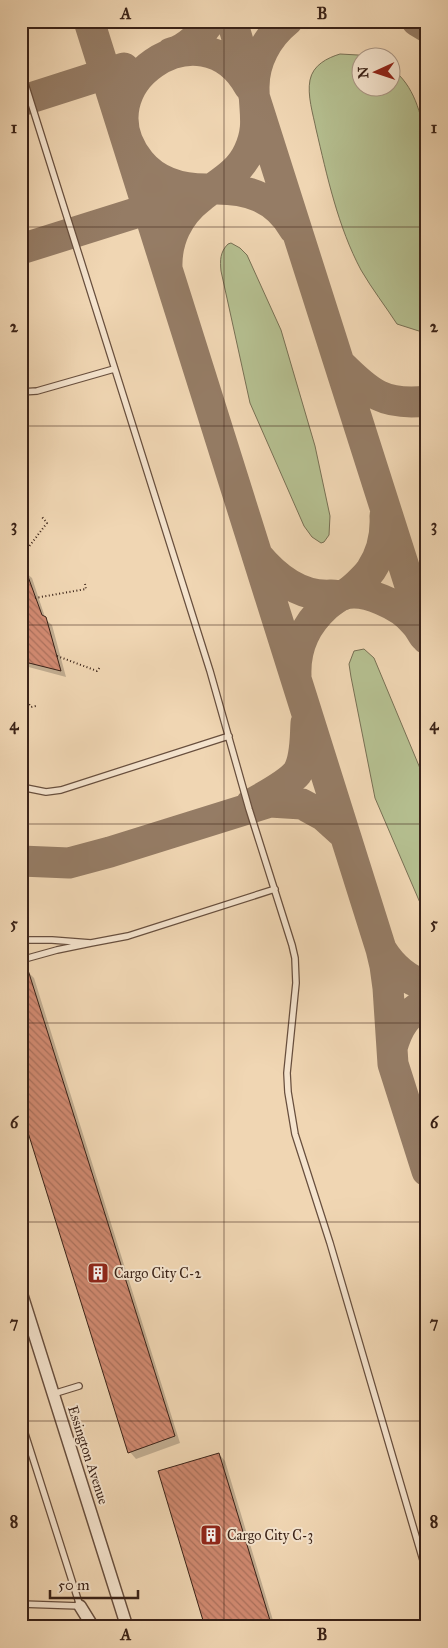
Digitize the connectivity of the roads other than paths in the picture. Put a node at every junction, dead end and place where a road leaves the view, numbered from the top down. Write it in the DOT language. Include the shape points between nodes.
graph roads {
  1 [pos="21,71"];
  2 [pos="114,369"];
  3 [pos="21,392"];
  4 [pos="229,736"];
  5 [pos="21,787"];
  6 [pos="275,889"];
  7 [pos="21,940"];
  8 [pos="91,943"];
  9 [pos="21,960"];
  10 [pos="21,1292"];
  11 [pos="79,1386"];
  12 [pos="53,1394"];
  13 [pos="21,1421"];
  14 [pos="427,1574"];
  15 [pos="21,1604"];
  16 [pos="80,1606"];
  17 [pos="93,1627"];
  18 [pos="127,1627"];
  1 -- 2 [label="lane"];
  2 -- 3 [label="lane" via="37,391"];
  2 -- 4 [label="lane"];
  4 -- 5 [label="lane" via="60,790 46,792"];
  4 -- 6 [label="lane"];
  6 -- 8 [label="lane" via="128,936"];
  6 -- 14 [label="lane" via="295,958 296,983 287,1073 295,1134"];
  7 -- 8 [label="lane"];
  8 -- 9 [label="lane"];
  10 -- 12 [label="street, Essington Avenue"];
  11 -- 12 [label="lane"];
  12 -- 18 [label="street, Essington Avenue"];
  13 -- 16 [label="lane"];
  15 -- 16 [label="lane"];
  16 -- 17 [label="street"];
}
